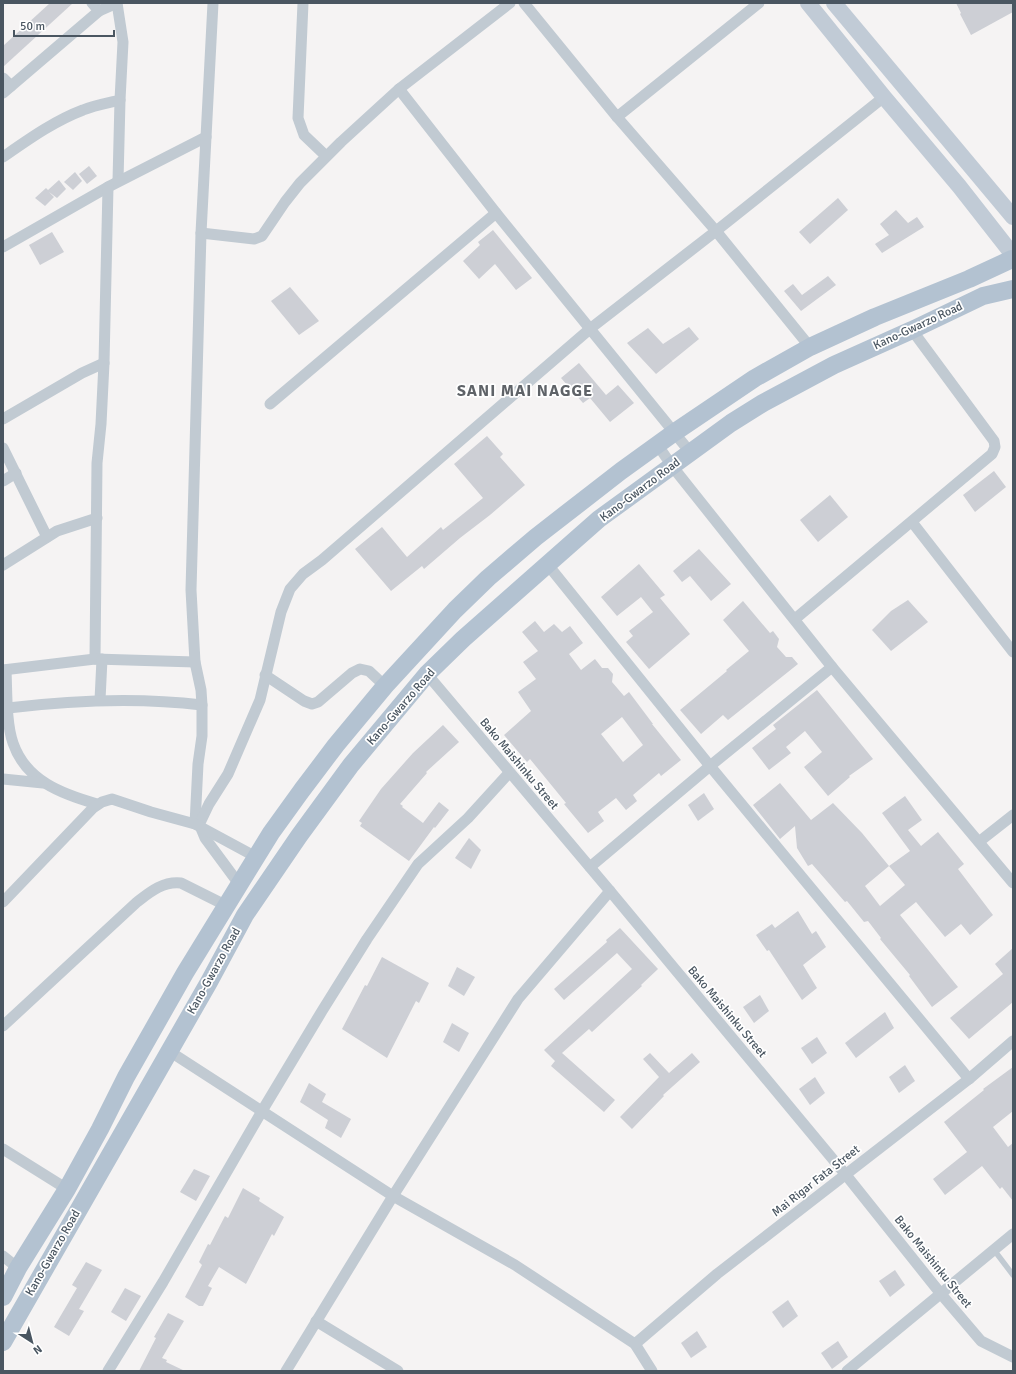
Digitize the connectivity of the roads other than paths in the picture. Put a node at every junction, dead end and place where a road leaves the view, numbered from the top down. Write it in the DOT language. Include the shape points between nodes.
graph roads {
  1 [pos="117,3"];
  2 [pos="213,3"];
  3 [pos="302,3"];
  4 [pos="510,3"];
  5 [pos="524,3"];
  6 [pos="759,3"];
  7 [pos="808,3"];
  8 [pos="834,3"];
  9 [pos="96,7"];
  10 [pos="3,78"];
  11 [pos="399,89"];
  12 [pos="7,90"];
  13 [pos="884,97"];
  14 [pos="120,100"];
  15 [pos="617,117"];
  16 [pos="206,137"];
  17 [pos="326,156"];
  18 [pos="3,157"];
  19 [pos="118,181"];
  20 [pos="108,187"];
  21 [pos="496,213"];
  22 [pos="1013,218"];
  23 [pos="716,231"];
  24 [pos="201,233"];
  25 [pos="3,248"];
  26 [pos="1012,257"];
  27 [pos="1013,277"];
  28 [pos="1013,289"];
  29 [pos="591,328"];
  30 [pos="912,330"];
  31 [pos="810,346"];
  32 [pos="104,363"];
  33 [pos="270,404"];
  34 [pos="3,418"];
  35 [pos="674,432"];
  36 [pos="657,444"];
  37 [pos="3,448"];
  38 [pos="690,452"];
  39 [pos="672,466"];
  40 [pos="16,473"];
  41 [pos="3,481"];
  42 [pos="96,518"];
  43 [pos="912,522"];
  44 [pos="47,537"];
  45 [pos="3,565"];
  46 [pos="548,565"];
  47 [pos="795,619"];
  48 [pos="1013,652"];
  49 [pos="99,659"];
  50 [pos="195,662"];
  51 [pos="832,667"];
  52 [pos="4,670"];
  53 [pos="427,674"];
  54 [pos="265,675"];
  55 [pos="386,686"];
  56 [pos="100,700"];
  57 [pos="202,705"];
  58 [pos="8,708"];
  59 [pos="710,766"];
  60 [pos="509,773"];
  61 [pos="3,779"];
  62 [pos="44,783"];
  63 [pos="97,804"];
  64 [pos="1013,814"];
  65 [pos="198,825"];
  66 [pos="980,841"];
  67 [pos="256,857"];
  68 [pos="590,867"];
  69 [pos="1013,883"];
  70 [pos="239,884"];
  71 [pos="610,891"];
  72 [pos="3,902"];
  73 [pos="226,906"];
  74 [pos="3,1026"];
  75 [pos="1013,1041"];
  76 [pos="170,1051"];
  77 [pos="969,1079"];
  78 [pos="262,1111"];
  79 [pos="3,1149"];
  80 [pos="846,1175"];
  81 [pos="68,1189"];
  82 [pos="393,1196"];
  83 [pos="1013,1234"];
  84 [pos="994,1250"];
  85 [pos="3,1256"];
  86 [pos="18,1268"];
  87 [pos="1013,1276"];
  88 [pos="941,1294"];
  89 [pos="3,1297"];
  90 [pos="316,1321"];
  91 [pos="3,1342"];
  92 [pos="635,1344"];
  93 [pos="1013,1357"];
  94 [pos="108,1371"];
  95 [pos="286,1371"];
  96 [pos="398,1371"];
  97 [pos="652,1371"];
  98 [pos="847,1371"];
  1 -- 9 [label="street"];
  1 -- 14 [label="street" via="123,42"];
  2 -- 16 [label="street"];
  3 -- 17 [label="street" via="298,118 304,135"];
  4 -- 11 [label="street"];
  5 -- 15 [label="street"];
  6 -- 15 [label="street"];
  7 -- 13 [label="main road"];
  8 -- 22 [label="main road"];
  9 -- 12 [label="street"];
  10 -- 12 [label="street"];
  11 -- 17 [label="street"];
  11 -- 21 [label="street"];
  13 -- 23 [label="street"];
  13 -- 26 [label="main road" via="959,186"];
  14 -- 18 [label="street" via="85,109 65,118"];
  14 -- 19 [label="street"];
  15 -- 23 [label="street"];
  16 -- 19 [label="street"];
  16 -- 24 [label="street"];
  17 -- 24 [label="street" via="300,183 262,236 254,239"];
  19 -- 20 [label="street"];
  20 -- 25 [label="street"];
  20 -- 32 [label="street"];
  21 -- 29 [label="street"];
  21 -- 33 [label="street"];
  23 -- 29 [label="street"];
  23 -- 31 [label="street"];
  24 -- 50 [label="street" via="191,590"];
  26 -- 27 [label="main road" via="1010,268"];
  26 -- 31 [label="main road, Kano-Gwarzo Road" via="969,279"];
  28 -- 30 [label="main road, Kano-Gwarzo Road" via="983,296"];
  29 -- 35 [label="street"];
  29 -- 54 [label="street" via="303,574 290,589 281,612"];
  30 -- 38 [label="main road, Kano-Gwarzo Road" via="834,365 763,403"];
  30 -- 43 [label="street" via="996,447 992,454"];
  31 -- 35 [label="main road, Kano-Gwarzo Road" via="750,381"];
  32 -- 34 [label="street"];
  32 -- 42 [label="street"];
  35 -- 36 [label="main road, Kano-Gwarzo Road"];
  35 -- 38 [label="street"];
  36 -- 39 [label="street"];
  36 -- 55 [label="main road, Kano-Gwarzo Road" via="536,537 488,578 455,610"];
  37 -- 40 [label="street"];
  38 -- 39 [label="main road, Kano-Gwarzo Road"];
  39 -- 46 [label="main road, Kano-Gwarzo Road" via="599,519"];
  39 -- 47 [label="street"];
  40 -- 41 [label="street"];
  40 -- 44 [label="street"];
  42 -- 44 [label="street"];
  42 -- 49 [label="street"];
  43 -- 47 [label="street"];
  43 -- 48 [label="street"];
  44 -- 45 [label="street"];
  46 -- 53 [label="main road, Kano-Gwarzo Road"];
  46 -- 59 [label="street"];
  47 -- 51 [label="street"];
  49 -- 50 [label="street"];
  49 -- 52 [label="street"];
  49 -- 56 [label="street"];
  50 -- 57 [label="street"];
  51 -- 59 [label="street"];
  51 -- 66 [label="street"];
  52 -- 58 [label="street"];
  53 -- 60 [label="street, Bako Maishinku Street"];
  53 -- 76 [label="main road, Kano-Gwarzo Road" via="352,765 245,915"];
  54 -- 55 [label="street" via="312,704 352,672 360,669 368,671"];
  54 -- 65 [label="street" via="260,700 228,774"];
  55 -- 67 [label="main road, Kano-Gwarzo Road" via="336,745"];
  56 -- 57 [label="street" via="152,700"];
  56 -- 58 [label="street"];
  57 -- 65 [label="street" via="202,736 198,764"];
  58 -- 62 [label="street" via="11,735 17,754 24,765"];
  59 -- 68 [label="street"];
  59 -- 77 [label="street"];
  60 -- 68 [label="street, Bako Maishinku Street"];
  60 -- 78 [label="street" via="468,818 418,864 367,939"];
  61 -- 62 [label="street"];
  62 -- 63 [label="street" via="72,797"];
  63 -- 65 [label="street" via="112,799"];
  63 -- 72 [label="street"];
  64 -- 66 [label="street"];
  65 -- 67 [label="street"];
  65 -- 70 [label="street"];
  66 -- 69 [label="street"];
  67 -- 70 [label="main road, Kano-Gwarzo Road"];
  68 -- 71 [label="street, Bako Maishinku Street"];
  70 -- 73 [label="main road, Kano-Gwarzo Road"];
  71 -- 80 [label="street, Bako Maishinku Street"];
  71 -- 82 [label="street" via="518,999"];
  73 -- 74 [label="street" via="181,883 172,882 157,888 137,902"];
  73 -- 81 [label="main road, Kano-Gwarzo Road" via="126,1077"];
  75 -- 77 [label="street, Mai Rigar Fata Street"];
  76 -- 78 [label="street"];
  76 -- 91 [label="main road, Kano-Gwarzo Road"];
  77 -- 80 [label="street, Mai Rigar Fata Street"];
  78 -- 82 [label="street"];
  78 -- 94 [label="street"];
  79 -- 81 [label="street"];
  80 -- 88 [label="street, Bako Maishinku Street"];
  80 -- 92 [label="street, Mai Rigar Fata Street" via="717,1274"];
  81 -- 86 [label="main road, Kano-Gwarzo Road"];
  82 -- 90 [label="street"];
  82 -- 92 [label="street" via="515,1265"];
  83 -- 84 [label="street"];
  84 -- 87 [label="lane"];
  84 -- 88 [label="street"];
  85 -- 86 [label="street"];
  86 -- 89 [label="main road, Kano-Gwarzo Road"];
  88 -- 93 [label="street, Bako Maishinku Street" via="981,1341"];
  88 -- 98 [label="street"];
  90 -- 95 [label="street"];
  90 -- 96 [label="street"];
  92 -- 97 [label="street"];
}
